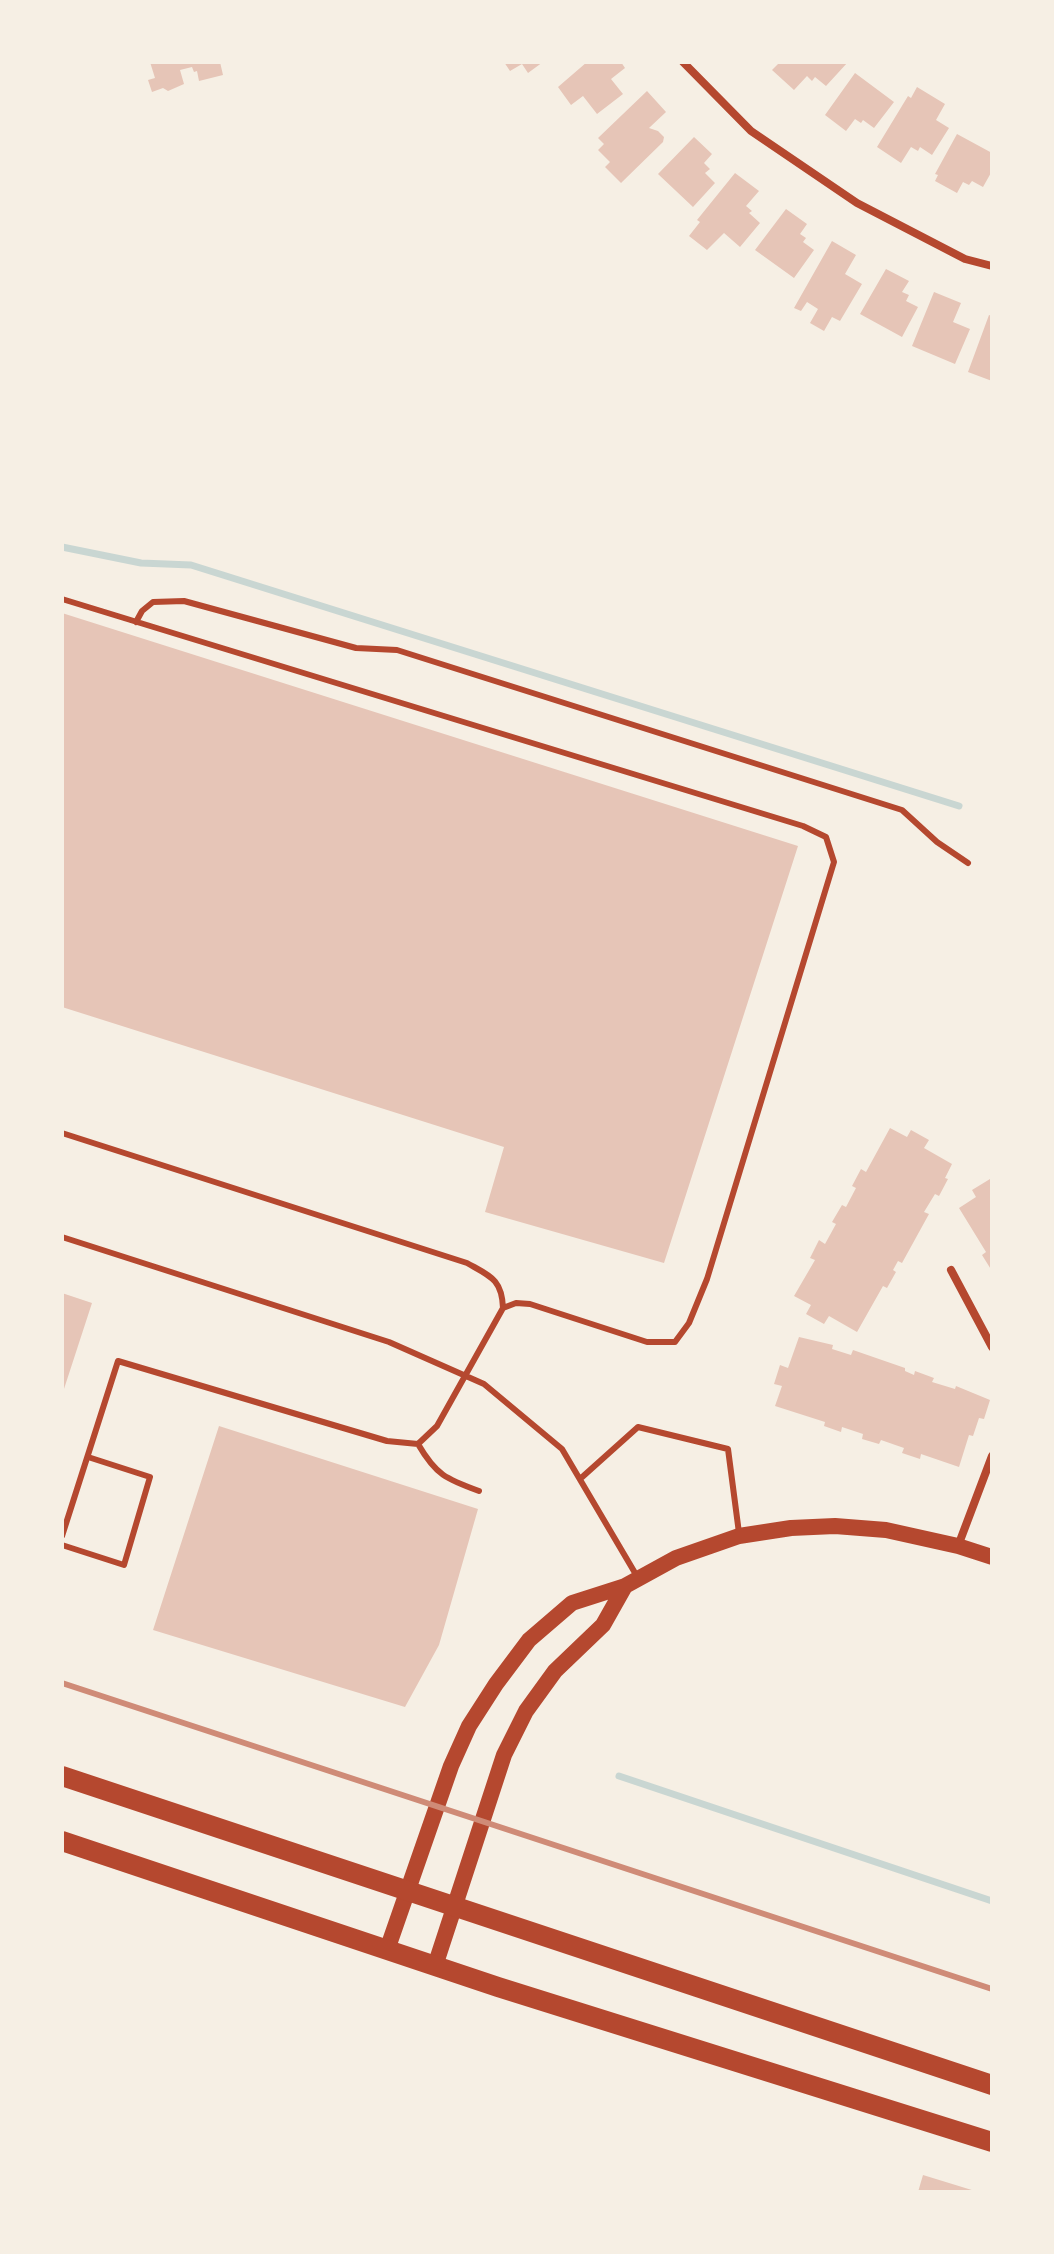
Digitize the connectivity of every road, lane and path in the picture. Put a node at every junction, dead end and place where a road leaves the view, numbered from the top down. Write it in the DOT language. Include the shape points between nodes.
graph roads {
  1 [pos="683,62"];
  2 [pos="992,266"];
  3 [pos="62,599"];
  4 [pos="136,622"];
  5 [pos="968,863"];
  6 [pos="62,1133"];
  7 [pos="62,1237"];
  8 [pos="951,1270"];
  9 [pos="503,1308"];
  10 [pos="992,1347"];
  11 [pos="465,1376"];
  12 [pos="418,1444"];
  13 [pos="992,1456"];
  14 [pos="88,1457"];
  15 [pos="580,1479"];
  16 [pos="479,1491"];
  17 [pos="62,1536"];
  18 [pos="739,1536"];
  19 [pos="62,1545"];
  20 [pos="958,1546"];
  21 [pos="992,1557"];
  22 [pos="632,1582"];
  23 [pos="62,1776"];
  24 [pos="62,1841"];
  25 [pos="408,1892"];
  26 [pos="453,1906"];
  27 [pos="387,1950"];
  28 [pos="435,1966"];
  29 [pos="992,2085"];
  30 [pos="992,2142"];
  1 -- 2 [label="street" via="751,131 857,203 965,259"];
  3 -- 4 [label="lane"];
  4 -- 5 [label="lane" via="153,602 184,601 356,648 397,650 902,810"];
  4 -- 9 [label="lane" via="826,837 834,862 689,1323 675,1342 647,1342 530,1304"];
  6 -- 9 [label="lane" via="467,1263 494,1278 502,1290"];
  7 -- 11 [label="lane" via="389,1342"];
  8 -- 10 [label="street"];
  9 -- 11 [label="lane"];
  11 -- 12 [label="lane" via="437,1426"];
  11 -- 15 [label="lane" via="484,1384 562,1449"];
  12 -- 14 [label="lane" via="387,1441 118,1361"];
  12 -- 16 [label="lane" via="444,1478"];
  13 -- 20 [label="street"];
  14 -- 17 [label="lane"];
  14 -- 19 [label="lane" via="150,1477 124,1565"];
  15 -- 18 [label="lane" via="638,1427 728,1449"];
  15 -- 22 [label="lane"];
  18 -- 20 [label="main road" via="835,1526 886,1530"];
  18 -- 22 [label="main road" via="676,1558"];
  20 -- 21 [label="main road"];
  22 -- 25 [label="main road" via="572,1603 529,1640 496,1684 451,1766"];
  22 -- 26 [label="main road" via="603,1625 555,1671 526,1711 504,1755"];
  23 -- 25 [label="main road"];
  24 -- 27 [label="main road"];
  25 -- 26 [label="main road"];
  25 -- 27 [label="main road"];
  26 -- 28 [label="main road"];
  26 -- 29 [label="main road"];
  27 -- 28 [label="main road"];
  28 -- 30 [label="main road"];
}
